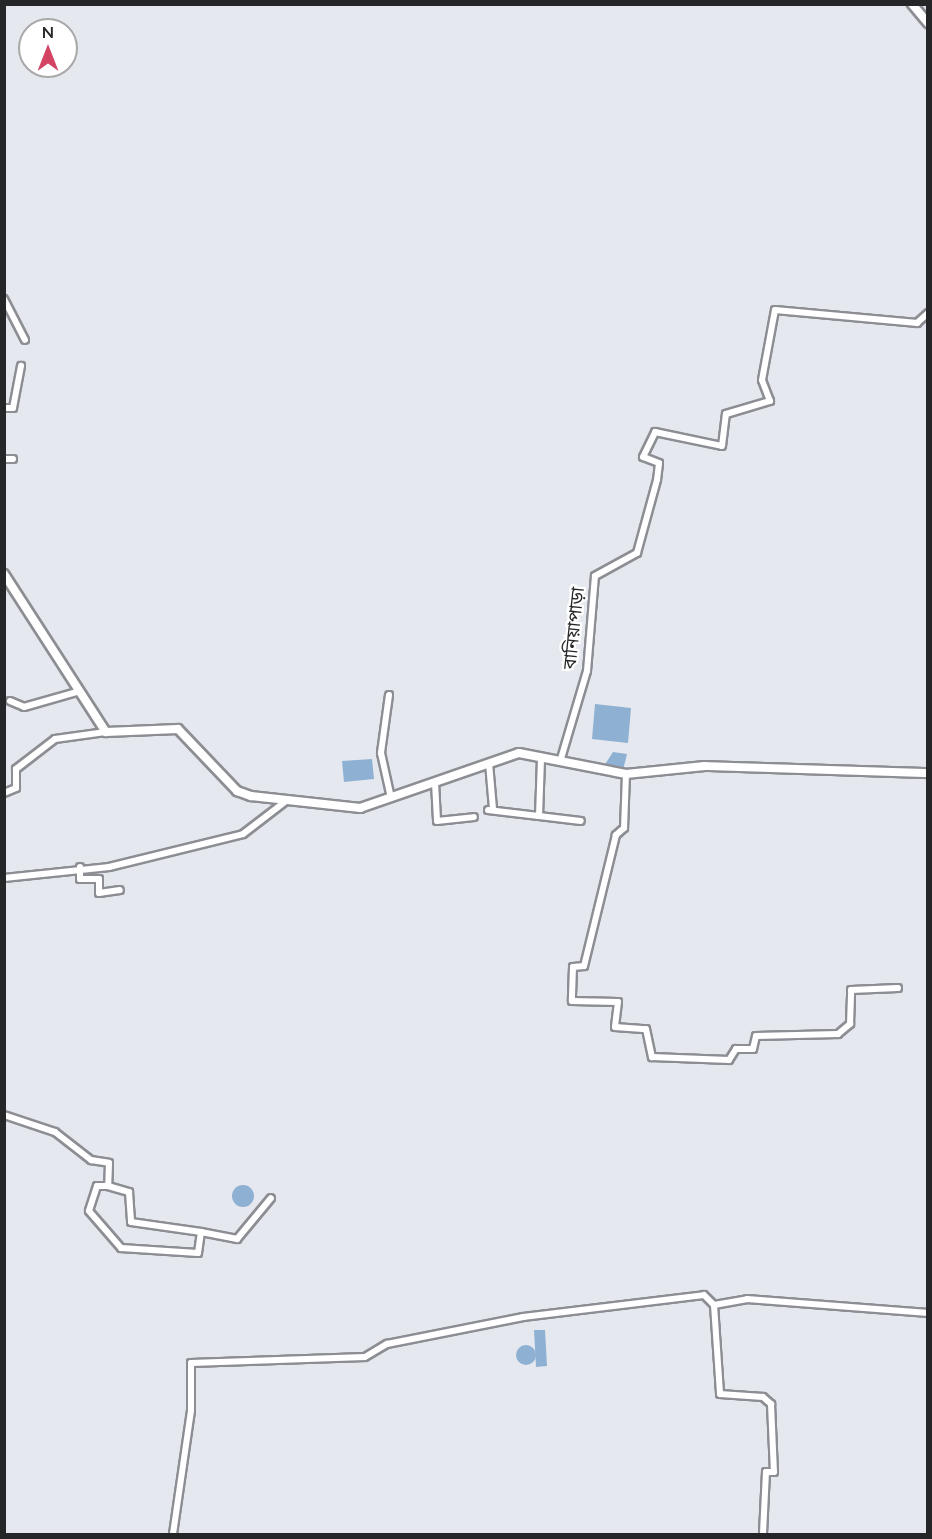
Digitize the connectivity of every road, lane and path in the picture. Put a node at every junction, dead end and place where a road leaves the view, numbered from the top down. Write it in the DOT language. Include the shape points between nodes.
graph roads {
  1 [pos="912,4"];
  2 [pos="927,23"];
  3 [pos="4,299"];
  4 [pos="927,313"];
  5 [pos="25,340"];
  6 [pos="21,366"];
  7 [pos="4,408"];
  8 [pos="4,459"];
  9 [pos="13,459"];
  10 [pos="4,573"];
  11 [pos="80,691"];
  12 [pos="389,695"];
  13 [pos="10,701"];
  14 [pos="106,732"];
  15 [pos="541,758"];
  16 [pos="560,762"];
  17 [pos="489,763"];
  18 [pos="927,773"];
  19 [pos="626,774"];
  20 [pos="435,782"];
  21 [pos="4,793"];
  22 [pos="391,798"];
  23 [pos="286,801"];
  24 [pos="539,816"];
  25 [pos="474,817"];
  26 [pos="581,821"];
  27 [pos="80,867"];
  28 [pos="4,878"];
  29 [pos="120,890"];
  30 [pos="898,988"];
  31 [pos="4,1115"];
  32 [pos="108,1186"];
  33 [pos="270,1198"];
  34 [pos="201,1232"];
  35 [pos="714,1305"];
  36 [pos="927,1314"];
  37 [pos="173,1534"];
  38 [pos="764,1534"];
  1 -- 2 [label="street"];
  3 -- 5 [label="street"];
  4 -- 16 [label="street, বানিয়াপাড়া" via="917,323 775,310 762,380 770,401 726,414 722,446 655,432 643,457 659,463 657,480 637,553 595,576 587,671"];
  6 -- 7 [label="street" via="14,408"];
  8 -- 9 [label="street"];
  10 -- 11 [label="street"];
  11 -- 13 [label="street" via="24,707"];
  11 -- 14 [label="street"];
  12 -- 22 [label="street" via="381,753"];
  14 -- 21 [label="street" via="55,739 16,769 16,788"];
  14 -- 23 [label="street" via="178,729 237,791"];
  15 -- 16 [label="street"];
  15 -- 17 [label="street" via="519,753"];
  15 -- 24 [label="street"];
  16 -- 19 [label="street"];
  17 -- 20 [label="street"];
  17 -- 24 [label="street" via="490,809"];
  18 -- 19 [label="street" via="705,766"];
  19 -- 30 [label="street" via="624,828 615,835 584,966 573,967 572,1001 618,1002 615,1027 646,1029 652,1057 729,1060 736,1049 753,1049 756,1036 838,1034 850,1024 851,990"];
  20 -- 22 [label="street"];
  20 -- 25 [label="street" via="436,821"];
  22 -- 23 [label="street" via="360,808"];
  23 -- 27 [label="street" via="243,834 109,867"];
  24 -- 26 [label="street"];
  27 -- 28 [label="street"];
  27 -- 29 [label="street" via="80,879 99,879 99,893"];
  31 -- 32 [label="street" via="49,1130 91,1160 109,1163"];
  32 -- 34 [label="street" via="129,1192 131,1222"];
  32 -- 34 [label="street" via="97,1186 89,1211 120,1248 198,1253"];
  33 -- 34 [label="street" via="237,1239"];
  35 -- 36 [label="street" via="747,1299"];
  35 -- 37 [label="street" via="704,1295 674,1296 426,1335 387,1344 365,1358 191,1363 191,1410"];
  35 -- 38 [label="street" via="720,1394 763,1397 771,1404 774,1472 766,1472"];
}
